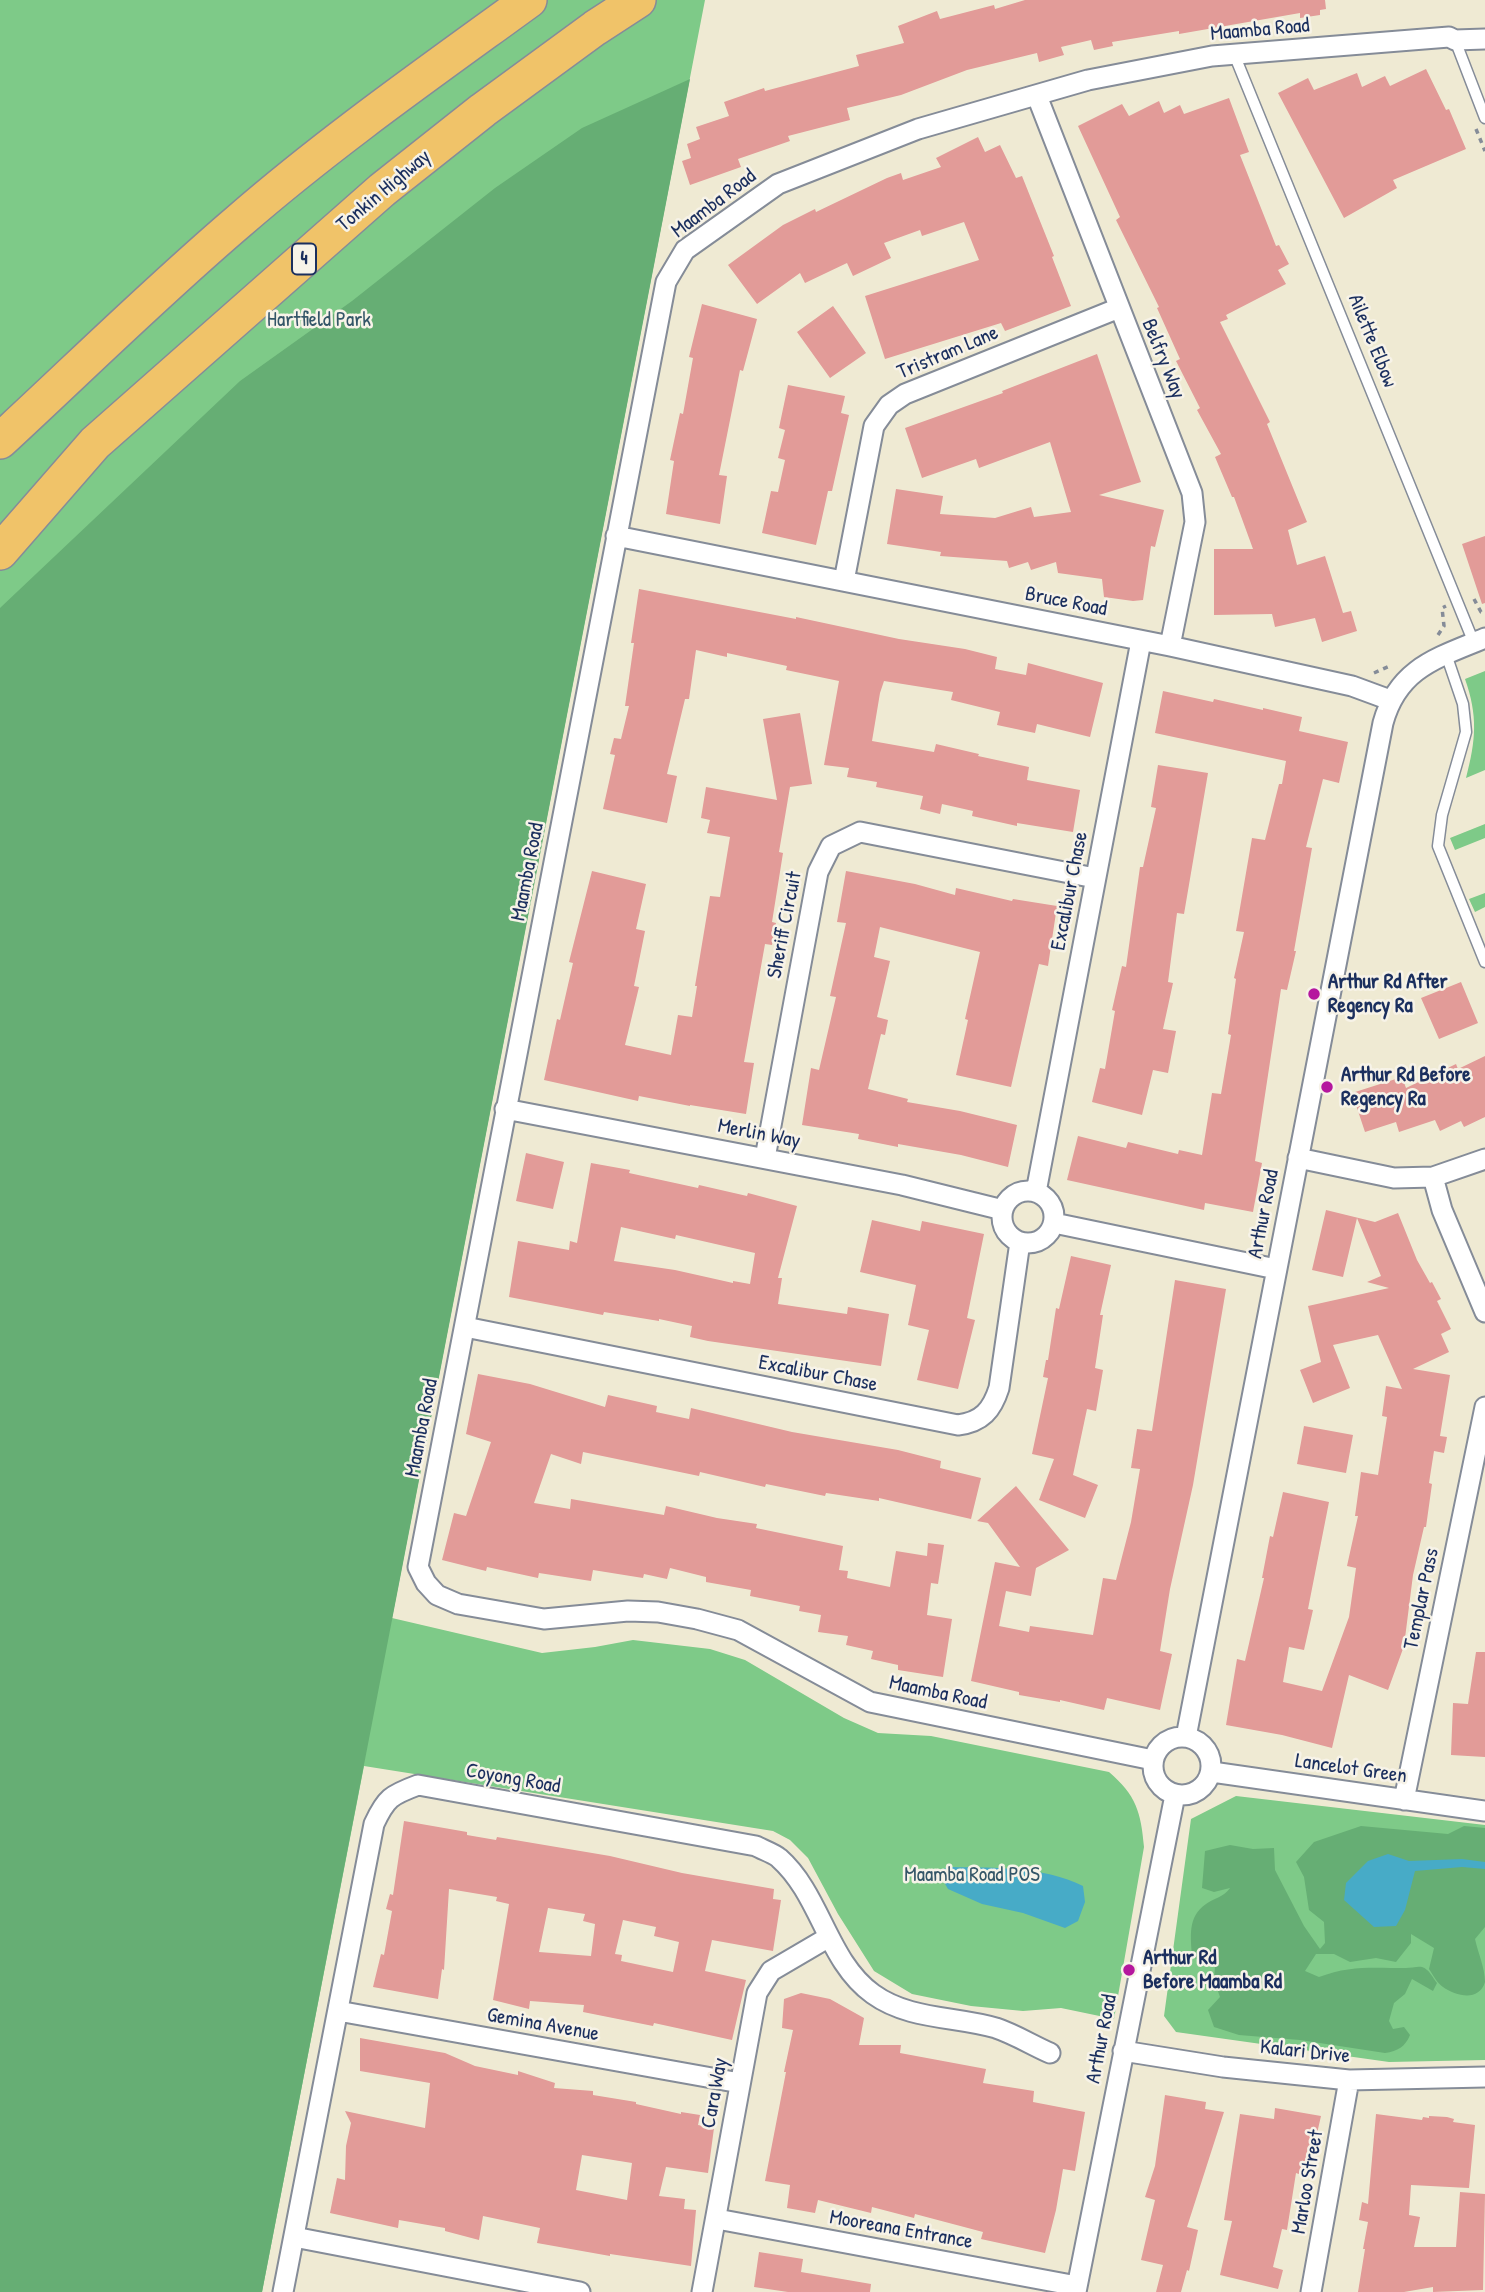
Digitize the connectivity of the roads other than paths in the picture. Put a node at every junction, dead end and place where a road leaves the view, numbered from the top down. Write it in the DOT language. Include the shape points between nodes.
graph roads {
  1 [pos="529,0"];
  2 [pos="638,0"];
  3 [pos="1485,39"];
  4 [pos="1455,40"];
  5 [pos="1234,53"];
  6 [pos="1037,96"];
  7 [pos="1485,118"];
  8 [pos="1119,308"];
  9 [pos="0,441"];
  10 [pos="616,536"];
  11 [pos="0,552"];
  12 [pos="844,581"];
  13 [pos="1141,640"];
  14 [pos="1479,640"];
  15 [pos="1170,646"];
  16 [pos="1439,650"];
  17 [pos="1390,700"];
  18 [pos="1095,878"];
  19 [pos="1485,962"];
  20 [pos="505,1109"];
  21 [pos="765,1158"];
  22 [pos="1298,1158"];
  23 [pos="1485,1158"];
  24 [pos="1433,1177"];
  25 [pos="1036,1192"];
  26 [pos="1003,1210"];
  27 [pos="1054,1223"];
  28 [pos="1020,1242"];
  29 [pos="1276,1269"];
  30 [pos="1485,1312"];
  31 [pos="464,1328"];
  32 [pos="1485,1407"];
  33 [pos="1186,1737"];
  34 [pos="1153,1760"];
  35 [pos="1212,1772"];
  36 [pos="1175,1795"];
  37 [pos="1405,1800"];
  38 [pos="1485,1811"];
  39 [pos="829,1937"];
  40 [pos="338,2011"];
  41 [pos="1123,2051"];
  42 [pos="1050,2053"];
  43 [pos="1485,2077"];
  44 [pos="1349,2080"];
  45 [pos="740,2083"];
  46 [pos="717,2219"];
  47 [pos="294,2237"];
  48 [pos="500,2281"];
  49 [pos="1077,2289"];
  50 [pos="284,2292"];
  51 [pos="580,2292"];
  52 [pos="702,2292"];
  53 [pos="1311,2292"];
  1 -- 9 [label="highway" via="382,107 237,222"];
  2 -- 11 [label="highway, Tonkin Highway / 4" via="483,110 382,190 94,443"];
  3 -- 4 [label="street, Maamba Road"];
  4 -- 5 [label="street, Maamba Road"];
  4 -- 7 [label="lane"];
  5 -- 6 [label="street, Maamba Road" via="1088,80"];
  5 -- 14 [label="lane, Ailette Elbow"];
  6 -- 8 [label="street, Belfry Way"];
  6 -- 10 [label="street, Maamba Road" via="918,129 778,184 684,250 666,282"];
  8 -- 12 [label="street, Tristram Lane" via="905,394 889,405 874,426"];
  8 -- 15 [label="street, Belfry Way" via="1192,493 1195,522"];
  10 -- 12 [label="street, Bruce Road"];
  10 -- 20 [label="street, Maamba Road"];
  12 -- 13 [label="street, Bruce Road"];
  13 -- 15 [label="street, Bruce Road"];
  13 -- 18 [label="street, Excalibur Chase"];
  14 -- 16 [label="street"];
  15 -- 17 [label="street, Bruce Road" via="1345,684"];
  16 -- 17 [label="street" via="1411,673"];
  16 -- 19 [label="lane" via="1463,704 1466,732 1442,815 1438,846"];
  17 -- 22 [label="street, Arthur Road"];
  18 -- 21 [label="street, Sheriff Circuit" via="860,832 831,846 817,872"];
  18 -- 25 [label="street, Excalibur Chase"];
  20 -- 21 [label="street, Merlin Way"];
  20 -- 31 [label="street, Maamba Road"];
  21 -- 26 [label="street, Merlin Way"];
  22 -- 24 [label="street" via="1394,1178"];
  22 -- 29 [label="street, Arthur Road"];
  23 -- 24 [label="street"];
  24 -- 30 [label="street"];
  25 -- 26 [label="street" via="1016,1194"];
  25 -- 27 [label="street" via="1051,1204"];
  26 -- 28 [label="street" via="1005,1230"];
  27 -- 28 [label="street" via="1041,1240"];
  27 -- 29 [label="street"];
  28 -- 31 [label="street, Excalibur Chase" via="999,1388 984,1417 972,1423 958,1424"];
  29 -- 33 [label="street, Arthur Road"];
  31 -- 34 [label="street, Maamba Road" via="418,1567 437,1595 458,1604 544,1619 628,1611 697,1619 738,1630 870,1702"];
  32 -- 37 [label="street, Templar Pass"];
  33 -- 34 [label="street" via="1169,1740"];
  33 -- 35 [label="street" via="1203,1745"];
  34 -- 36 [label="street" via="1160,1786"];
  35 -- 36 [label="street" via="1194,1794"];
  35 -- 37 [label="street, Lancelot Green"];
  36 -- 41 [label="street, Arthur Road"];
  37 -- 38 [label="street, Lancelot Green"];
  39 -- 40 [label="street, Coyong Road" via="798,1879 778,1856 756,1846 418,1784 384,1802 374,1824"];
  39 -- 42 [label="street, Coyong Road" via="871,1993 896,2008 997,2028"];
  39 -- 45 [label="street, Cara Way" via="771,1971 757,1993"];
  40 -- 45 [label="street, Gemina Avenue"];
  40 -- 47 [label="street, Coyong Road"];
  41 -- 44 [label="street, Kalari Drive"];
  41 -- 49 [label="street, Arthur Road"];
  43 -- 44 [label="street, Kalari Drive"];
  44 -- 53 [label="street, Marloo Street"];
  45 -- 46 [label="street, Cara Way"];
  46 -- 49 [label="street, Mooreana Entrance"];
  46 -- 52 [label="street, Cara Way"];
  47 -- 48 [label="street"];
  47 -- 50 [label="street, Coyong Road"];
  48 -- 51 [label="street"];
}
